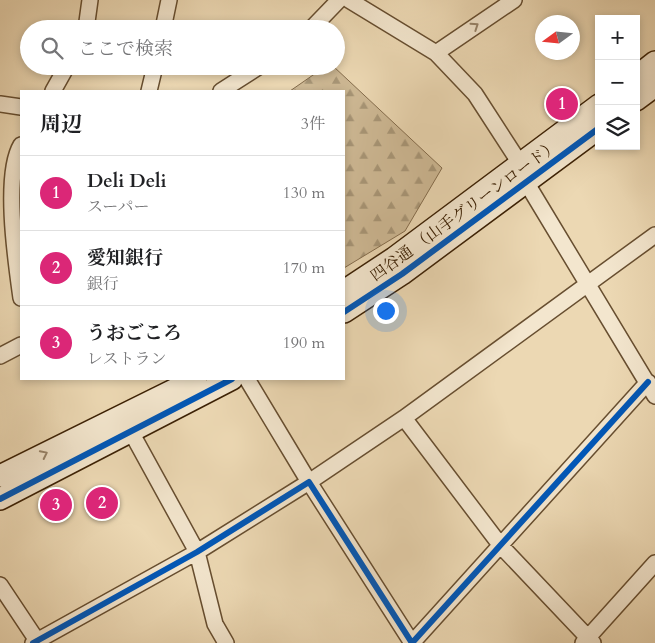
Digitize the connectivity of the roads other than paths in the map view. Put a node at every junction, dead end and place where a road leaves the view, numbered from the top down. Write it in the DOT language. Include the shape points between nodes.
graph roads {
  1 [pos="90,0"];
  2 [pos="169,0"];
  3 [pos="339,0"];
  4 [pos="349,0"];
  5 [pos="514,0"];
  6 [pos="87,20"];
  7 [pos="164,20"];
  8 [pos="320,20"];
  9 [pos="436,53"];
  10 [pos="655,62"];
  11 [pos="640,74"];
  12 [pos="62,75"];
  13 [pos="153,75"];
  14 [pos="246,75"];
  15 [pos="655,86"];
  16 [pos="54,90"];
  17 [pos="149,90"];
  18 [pos="223,90"];
  19 [pos="640,97"];
  20 [pos="0,104"];
  21 [pos="20,107"];
  22 [pos="595,109"];
  23 [pos="595,130"];
  24 [pos="20,148"];
  25 [pos="524,173"];
  26 [pos="12,225"];
  27 [pos="655,235"];
  28 [pos="588,283"];
  29 [pos="20,290"];
  30 [pos="345,290"];
  31 [pos="345,311"];
  32 [pos="20,346"];
  33 [pos="0,356"];
  34 [pos="194,380"];
  35 [pos="230,380"];
  36 [pos="248,380"];
  37 [pos="648,382"];
  38 [pos="655,396"];
  39 [pos="404,418"];
  40 [pos="130,430"];
  41 [pos="0,476"];
  42 [pos="309,482"];
  43 [pos="0,500"];
  44 [pos="502,546"];
  45 [pos="197,552"];
  46 [pos="655,563"];
  47 [pos="0,585"];
  48 [pos="41,640"];
  49 [pos="588,641"];
  50 [pos="226,643"];
  1 -- 6 [label="street"];
  2 -- 7 [label="street"];
  3 -- 8 [label="street"];
  4 -- 9 [label="street"];
  9 -- 5 [label="street, one-way"];
  9 -- 25 [label="street" via="474,94"];
  10 -- 11 [label="street"];
  12 -- 16 [label="street"];
  13 -- 17 [label="street"];
  14 -- 18 [label="street"];
  15 -- 19 [label="street"];
  20 -- 21 [label="street"];
  22 -- 25 [label="street"];
  23 -- 25 [label="street, 四谷通 （山手グリーンロード）"];
  24 -- 26 [label="street" via="13,172"];
  25 -- 28 [label="street"];
  25 -- 30 [label="street"];
  25 -- 31 [label="street, 四谷通 （山手グリーンロード）" via="402,274"];
  26 -- 29 [label="street"];
  27 -- 28 [label="street"];
  28 -- 37 [label="street"];
  28 -- 39 [label="street"];
  32 -- 33 [label="street"];
  41 -- 34 [label="street, one-way"];
  35 -- 40 [label="street"];
  36 -- 42 [label="street"];
  37 -- 38 [label="street"];
  37 -- 44 [label="street"];
  39 -- 42 [label="street"];
  39 -- 44 [label="street"];
  40 -- 43 [label="street"];
  40 -- 45 [label="street"];
  42 -- 44 [label="street" via="412,643"];
  42 -- 45 [label="street"];
  44 -- 49 [label="street"];
  45 -- 48 [label="street"];
  45 -- 50 [label="street" via="215,624"];
  46 -- 49 [label="street"];
  47 -- 48 [label="street"];
}
